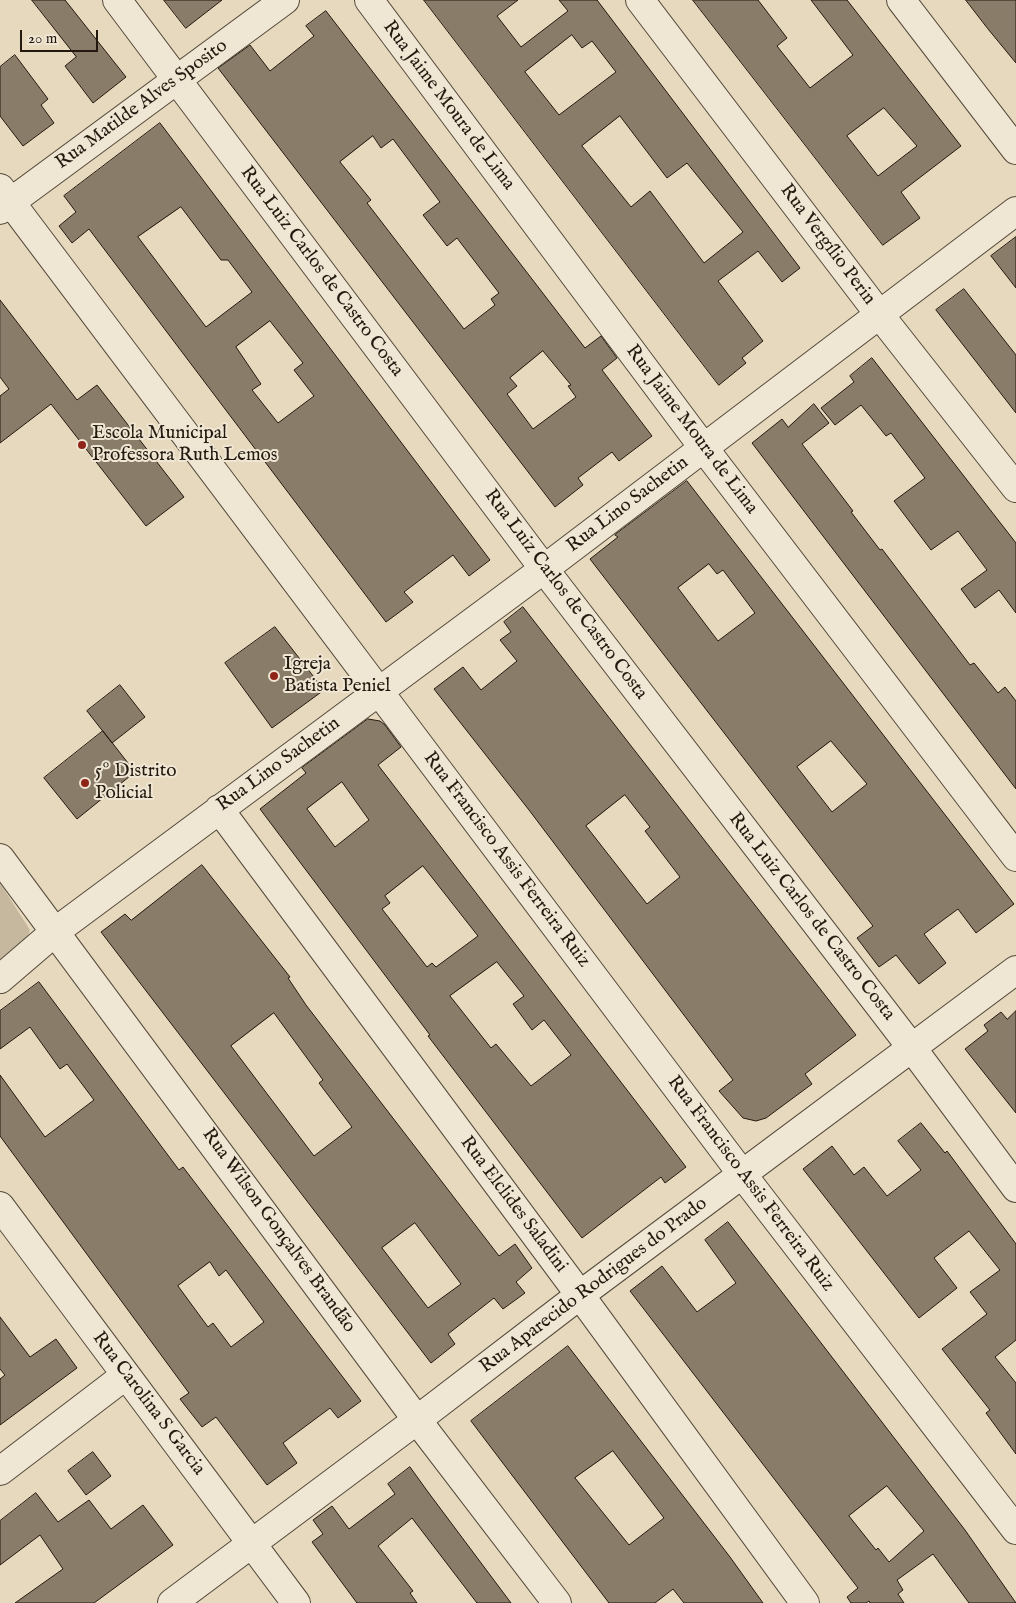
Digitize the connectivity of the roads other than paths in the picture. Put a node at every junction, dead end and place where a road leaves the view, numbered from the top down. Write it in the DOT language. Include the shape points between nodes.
graph roads {
  1 [pos="117,0"];
  2 [pos="285,0"];
  3 [pos="369,0"];
  4 [pos="640,0"];
  5 [pos="901,0"];
  6 [pos="177,79"];
  7 [pos="1016,150"];
  8 [pos="3,200"];
  9 [pos="1016,211"];
  10 [pos="879,314"];
  11 [pos="703,447"];
  12 [pos="1016,488"];
  13 [pos="544,568"];
  14 [pos="380,692"];
  15 [pos="219,809"];
  16 [pos="1016,857"];
  17 [pos="0,858"];
  18 [pos="56,931"];
  19 [pos="1016,970"];
  20 [pos="0,978"];
  21 [pos="912,1048"];
  22 [pos="742,1174"];
  23 [pos="1016,1188"];
  24 [pos="1,1210"];
  25 [pos="580,1295"];
  26 [pos="126,1375"];
  27 [pos="417,1420"];
  28 [pos="0,1471"];
  29 [pos="1016,1530"];
  30 [pos="251,1543"];
  31 [pos="172,1603"];
  32 [pos="296,1603"];
  33 [pos="557,1603"];
  34 [pos="805,1603"];
  1 -- 6 [label="street, Rua Luiz Carlos de Castro Costa"];
  2 -- 6 [label="street, Rua Matilde Alves Sposito"];
  3 -- 11 [label="street, Rua Jaime Moura de Lima"];
  4 -- 10 [label="street, Rua Vergílio Perin"];
  5 -- 7 [label="street"];
  6 -- 8 [label="street, Rua Matilde Alves Sposito"];
  6 -- 13 [label="street, Rua Luiz Carlos de Castro Costa"];
  8 -- 14 [label="street, Rua Francisco Assis Ferreira Ruiz"];
  9 -- 10 [label="street, Rua Lino Sachetin"];
  10 -- 11 [label="street, Rua Lino Sachetin"];
  10 -- 12 [label="street, Rua Vergílio Perin"];
  11 -- 13 [label="street, Rua Lino Sachetin"];
  11 -- 16 [label="street, Rua Jaime Moura de Lima"];
  13 -- 14 [label="street, Rua Lino Sachetin"];
  13 -- 21 [label="street, Rua Luiz Carlos de Castro Costa"];
  14 -- 15 [label="street, Rua Lino Sachetin"];
  14 -- 22 [label="street, Rua Francisco Assis Ferreira Ruiz"];
  15 -- 18 [label="street, Rua Lino Sachetin"];
  15 -- 25 [label="street, Rua Elclides Saladini"];
  17 -- 18 [label="street, Rua Wilson Gonçalves Brandão"];
  18 -- 20 [label="street, Rua Lino Sachetin"];
  18 -- 27 [label="street, Rua Wilson Gonçalves Brandão"];
  19 -- 21 [label="street, Rua Aparecido Rodrigues do Prado"];
  21 -- 22 [label="street, Rua Aparecido Rodrigues do Prado"];
  21 -- 23 [label="street, Rua Luiz Carlos de Castro Costa"];
  22 -- 25 [label="street, Rua Aparecido Rodrigues do Prado"];
  22 -- 29 [label="street, Rua Francisco Assis Ferreira Ruiz"];
  24 -- 26 [label="street, Rua Carolina S Garcia"];
  25 -- 27 [label="street, Rua Aparecido Rodrigues do Prado"];
  25 -- 34 [label="street, Rua Elclides Saladini"];
  26 -- 28 [label="street"];
  26 -- 30 [label="street, Rua Carolina S Garcia"];
  27 -- 30 [label="street, Rua Aparecido Rodrigues do Prado"];
  27 -- 33 [label="street, Rua Wilson Gonçalves Brandão"];
  30 -- 31 [label="street, Rua Aparecido Rodrigues do Prado"];
  30 -- 32 [label="street, Rua Carolina S Garcia"];
}
